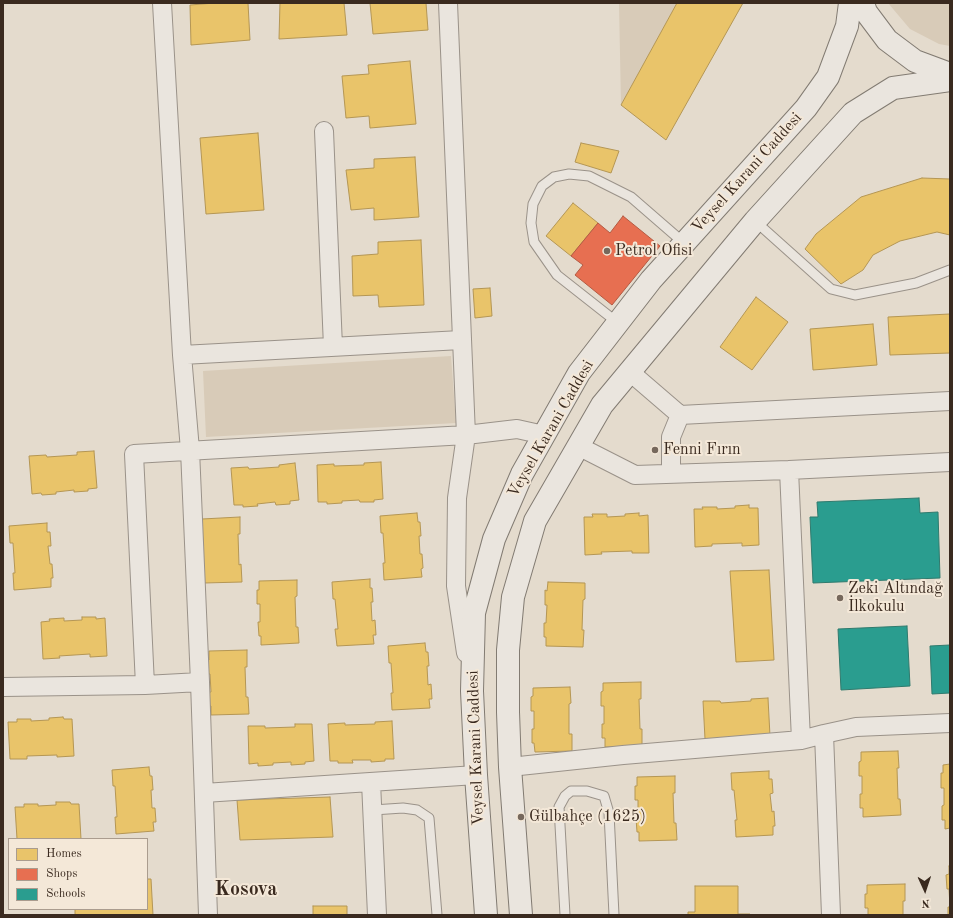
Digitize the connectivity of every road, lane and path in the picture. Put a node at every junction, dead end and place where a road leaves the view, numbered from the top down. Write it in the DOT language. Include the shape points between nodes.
graph roads {
  1 [pos="162,3"];
  2 [pos="448,3"];
  3 [pos="850,3"];
  4 [pos="863,3"];
  5 [pos="950,74"];
  6 [pos="950,80"];
  7 [pos="324,131"];
  8 [pos="755,221"];
  9 [pos="684,243"];
  10 [pos="950,270"];
  11 [pos="618,323"];
  12 [pos="461,340"];
  13 [pos="333,347"];
  14 [pos="182,355"];
  15 [pos="630,372"];
  16 [pos="950,401"];
  17 [pos="680,415"];
  18 [pos="466,435"];
  19 [pos="544,435"];
  20 [pos="578,446"];
  21 [pos="190,450"];
  22 [pos="950,462"];
  23 [pos="789,470"];
  24 [pos="671,474"];
  25 [pos="200,682"];
  26 [pos="145,684"];
  27 [pos="3,687"];
  28 [pos="472,691"];
  29 [pos="950,723"];
  30 [pos="824,734"];
  31 [pos="800,740"];
  32 [pos="510,767"];
  33 [pos="476,775"];
  34 [pos="371,782"];
  35 [pos="204,793"];
  36 [pos="373,810"];
  37 [pos="208,915"];
  38 [pos="377,915"];
  39 [pos="436,915"];
  40 [pos="486,915"];
  41 [pos="520,915"];
  42 [pos="565,915"];
  43 [pos="614,915"];
  44 [pos="831,915"];
  1 -- 14 [label="street"];
  2 -- 12 [label="street"];
  3 -- 9 [label="main road, Veysel Karani Caddesi" via="847,26 828,77 815,96"];
  4 -- 5 [label="main road" via="866,12 887,40 915,61"];
  6 -- 8 [label="main road, Veysel Karani Caddesi" via="893,88 853,113"];
  7 -- 13 [label="street"];
  8 -- 10 [label="lane" via="831,289 855,295 916,284"];
  8 -- 15 [label="main road, Veysel Karani Caddesi"];
  9 -- 11 [label="main road, Veysel Karani Caddesi"];
  9 -- 11 [label="lane" via="631,197 589,176 569,174 554,177 542,186 533,204 531,222 534,242 558,275"];
  11 -- 19 [label="main road, Veysel Karani Caddesi" via="579,373"];
  12 -- 13 [label="street"];
  12 -- 18 [label="street"];
  13 -- 14 [label="street"];
  14 -- 21 [label="street"];
  15 -- 17 [label="street"];
  15 -- 20 [label="main road, Veysel Karani Caddesi" via="602,405"];
  16 -- 17 [label="street"];
  17 -- 24 [label="street" via="671,437"];
  18 -- 19 [label="street" via="517,429"];
  18 -- 21 [label="street"];
  18 -- 28 [label="street" via="458,498 456,586"];
  19 -- 28 [label="main road, Veysel Karani Caddesi" via="522,474 494,539 474,613"];
  20 -- 24 [label="street" via="635,475"];
  20 -- 32 [label="main road, Veysel Karani Caddesi" via="535,521 513,597 508,650"];
  21 -- 25 [label="street"];
  21 -- 26 [label="street" via="134,454"];
  22 -- 23 [label="street"];
  23 -- 24 [label="street"];
  23 -- 31 [label="street"];
  25 -- 26 [label="street"];
  25 -- 35 [label="street"];
  26 -- 27 [label="street"];
  28 -- 33 [label="main road, Veysel Karani Caddesi"];
  29 -- 30 [label="street" via="856,727"];
  30 -- 31 [label="street"];
  30 -- 44 [label="street"];
  31 -- 32 [label="street"];
  32 -- 41 [label="main road, Veysel Karani Caddesi"];
  33 -- 34 [label="street"];
  33 -- 40 [label="main road, Veysel Karani Caddesi"];
  34 -- 35 [label="street"];
  34 -- 36 [label="street"];
  35 -- 37 [label="street"];
  36 -- 38 [label="street"];
  36 -- 39 [label="lane" via="417,810 429,818"];
  42 -- 43 [label="lane" via="560,807 565,796 571,791 587,791 604,796 609,813"];
}
